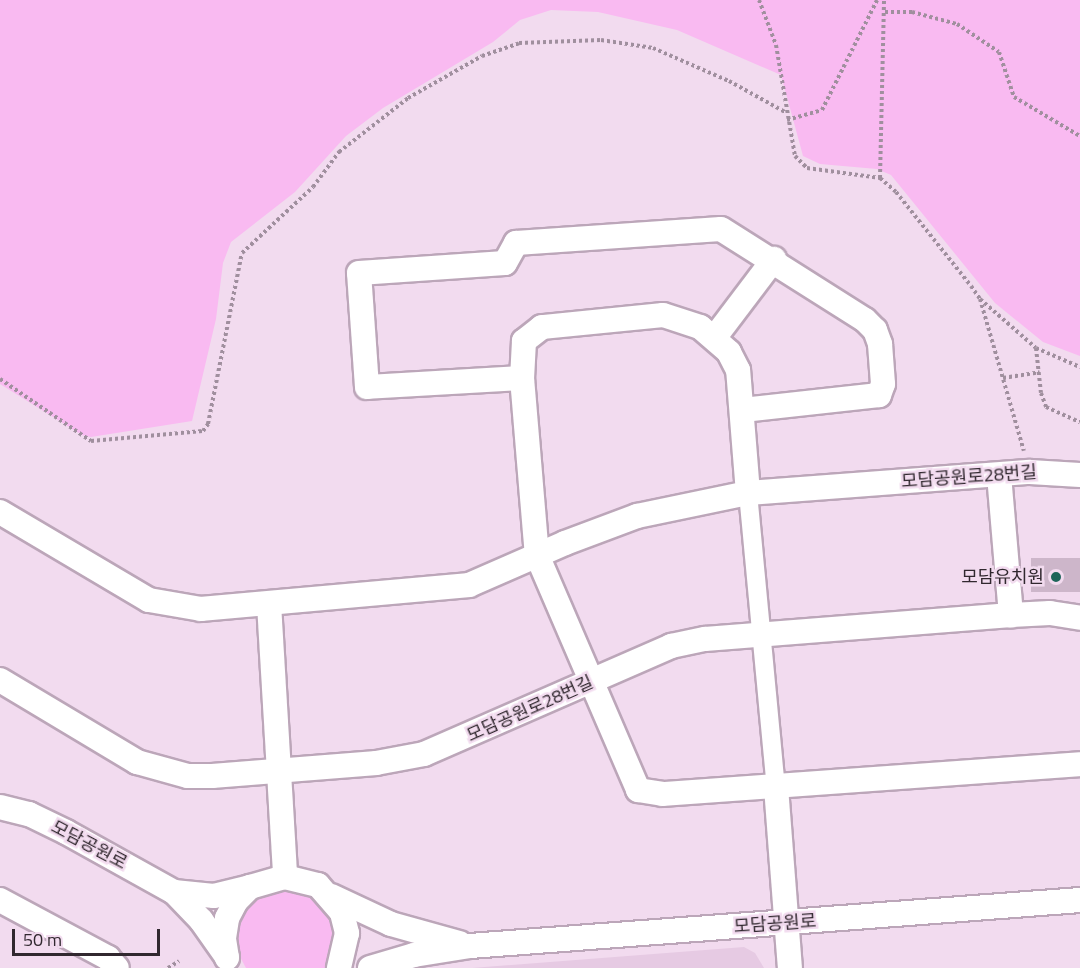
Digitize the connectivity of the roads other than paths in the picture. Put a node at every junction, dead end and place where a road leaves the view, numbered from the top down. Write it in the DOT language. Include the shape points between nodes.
graph roads {
  1 [pos="774,259"];
  2 [pos="715,337"];
  3 [pos="522,378"];
  4 [pos="742,410"];
  5 [pos="999,475"];
  6 [pos="1080,475"];
  7 [pos="747,494"];
  8 [pos="0,512"];
  9 [pos="537,555"];
  10 [pos="269,604"];
  11 [pos="1011,615"];
  12 [pos="1080,618"];
  13 [pos="759,634"];
  14 [pos="0,680"];
  15 [pos="589,683"];
  16 [pos="1080,764"];
  17 [pos="279,771"];
  18 [pos="776,787"];
  19 [pos="0,807"];
  20 [pos="285,877"];
  21 [pos="250,887"];
  22 [pos="174,892"];
  23 [pos="331,896"];
  24 [pos="0,900"];
  25 [pos="1080,900"];
  26 [pos="788,923"];
  27 [pos="470,946"];
  28 [pos="230,965"];
  29 [pos="117,968"];
  30 [pos="339,968"];
  31 [pos="370,968"];
  32 [pos="790,968"];
  1 -- 2 [label="street"];
  1 -- 3 [label="street" via="721,229 708,227 516,243 505,262 359,273 367,387"];
  1 -- 4 [label="street" via="824,290 875,330 883,384 879,395 871,399"];
  2 -- 3 [label="street" via="683,319 663,315 542,327 524,341"];
  2 -- 4 [label="street" via="738,370"];
  3 -- 9 [label="street"];
  4 -- 7 [label="street"];
  5 -- 6 [label="street, 모담공원로28번길"];
  5 -- 7 [label="street, 모담공원로28번길"];
  5 -- 11 [label="street"];
  7 -- 9 [label="street, 모담공원로28번길" via="637,516"];
  7 -- 13 [label="street"];
  8 -- 10 [label="street, 모담공원로28번길" via="149,600 201,609"];
  9 -- 10 [label="street, 모담공원로28번길" via="469,585"];
  9 -- 15 [label="street"];
  10 -- 17 [label="street"];
  11 -- 12 [label="street, 모담공원로28번길" via="1050,613"];
  11 -- 13 [label="street, 모담공원로28번길"];
  13 -- 15 [label="street, 모담공원로28번길" via="671,646"];
  13 -- 18 [label="street"];
  14 -- 17 [label="street, 모담공원로28번길" via="107,746 164,771 212,776"];
  15 -- 17 [label="street, 모담공원로28번길" via="424,754 402,760"];
  15 -- 18 [label="street" via="638,790 663,794"];
  16 -- 18 [label="street"];
  17 -- 20 [label="street"];
  18 -- 26 [label="street"];
  19 -- 22 [label="street, 모담공원로" via="29,814 66,832"];
  20 -- 21 [label="street"];
  20 -- 23 [label="street" via="302,879"];
  21 -- 22 [label="street" via="214,896"];
  21 -- 28 [label="street" via="227,918 224,938"];
  22 -- 28 [label="street" via="201,920"];
  23 -- 27 [label="street" via="391,924"];
  23 -- 30 [label="street" via="342,913 347,933"];
  24 -- 29 [label="street" via="99,952"];
  25 -- 26 [label="street, 모담공원로"];
  26 -- 27 [label="street, 모담공원로"];
  26 -- 32 [label="street"];
  27 -- 31 [label="street" via="414,955"];
}
